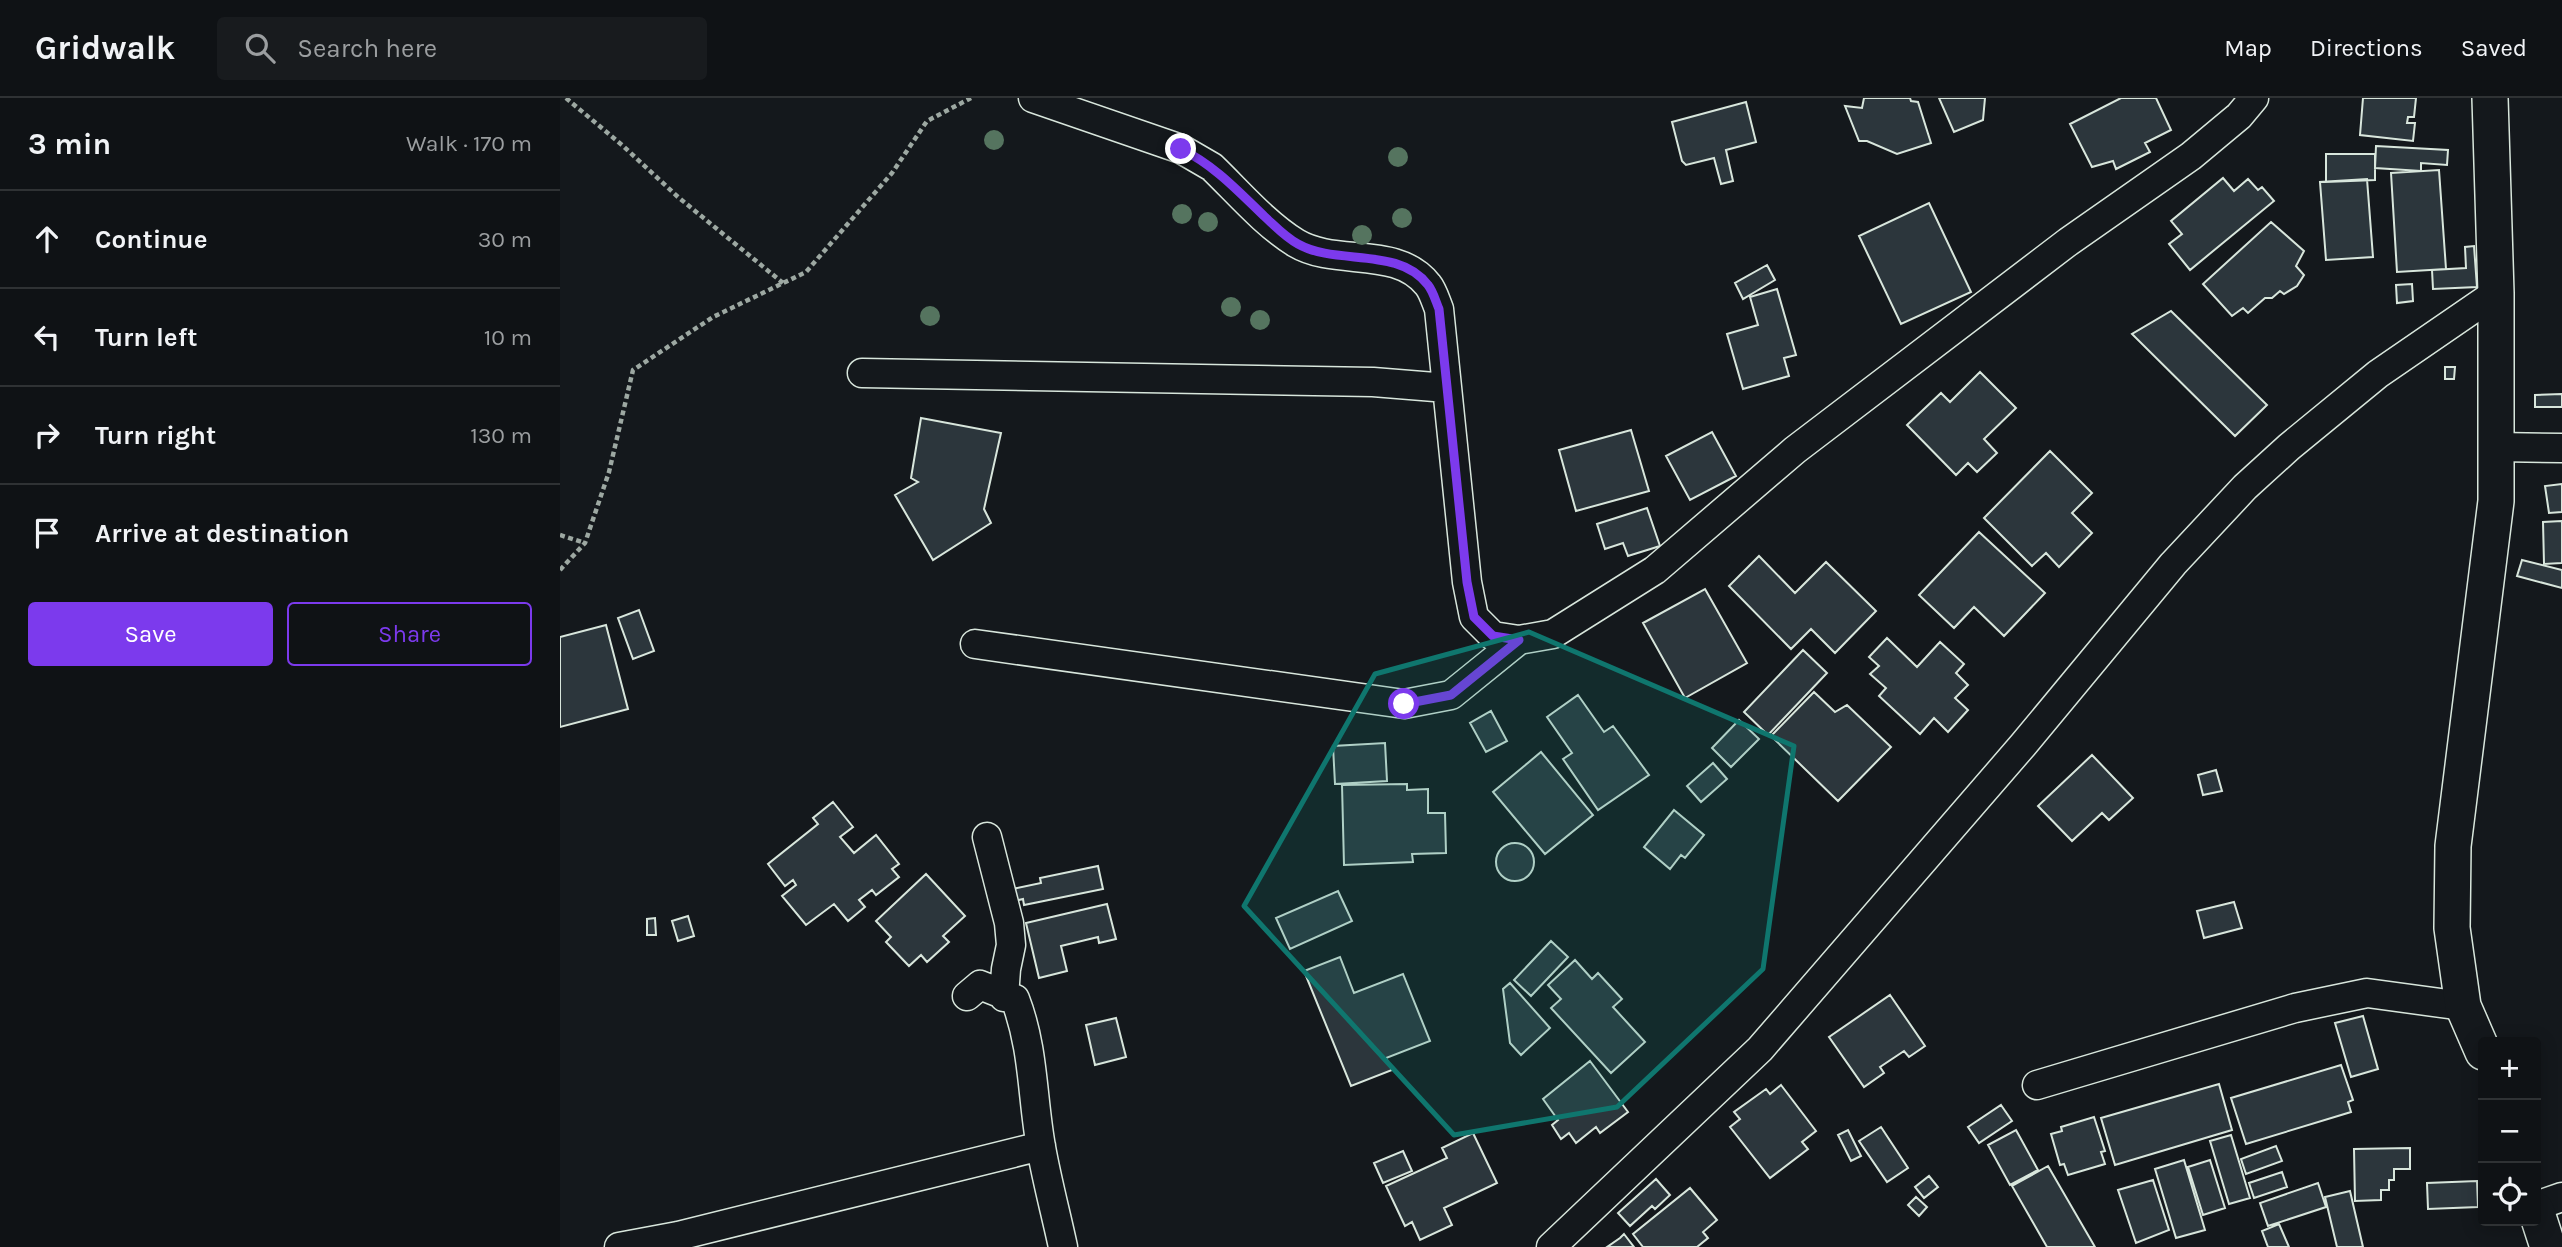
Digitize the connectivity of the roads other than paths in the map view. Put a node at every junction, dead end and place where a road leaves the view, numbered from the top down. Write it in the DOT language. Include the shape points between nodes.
graph roads {
  1 [pos="1033,98"];
  2 [pos="2254,98"];
  3 [pos="2490,98"];
  4 [pos="2497,293"];
  5 [pos="862,373"];
  6 [pos="1447,388"];
  7 [pos="2496,447"];
  8 [pos="2562,448"];
  9 [pos="1519,640"];
  10 [pos="975,644"];
  11 [pos="987,837"];
  12 [pos="967,996"];
  13 [pos="1004,997"];
  14 [pos="2463,1006"];
  15 [pos="2478,1040"];
  16 [pos="2037,1085"];
  17 [pos="1041,1146"];
  18 [pos="2562,1197"];
  19 [pos="2541,1206"];
  20 [pos="2541,1224"];
  21 [pos="620,1247"];
  22 [pos="1063,1247"];
  23 [pos="1551,1247"];
  24 [pos="2548,1247"];
  1 -- 6 [label="street" via="1200,158 1297,244 1317,252 1392,262 1411,270 1429,285 1439,309"];
  2 -- 9 [label="street" via="2191,156 2067,242 1795,450 1655,570 1553,634"];
  3 -- 4 [label="street"];
  4 -- 7 [label="street"];
  4 -- 23 [label="street" via="2378,374 2245,487 1760,1049"];
  5 -- 6 [label="street" via="1373,382"];
  6 -- 9 [label="street" via="1474,617 1493,636"];
  7 -- 8 [label="street"];
  7 -- 14 [label="street" via="2496,501 2453,846 2452,928"];
  9 -- 10 [label="street" via="1451,695 1404,704"];
  11 -- 13 [label="street" via="1009,923"];
  12 -- 13 [label="street" via="980,985"];
  13 -- 17 [label="street" via="1014,999 1028,1037"];
  14 -- 15 [label="street"];
  14 -- 16 [label="street" via="2367,993 2295,1008"];
  17 -- 21 [label="street"];
  17 -- 22 [label="street"];
  18 -- 19 [label="street"];
  20 -- 24 [label="street"];
}
